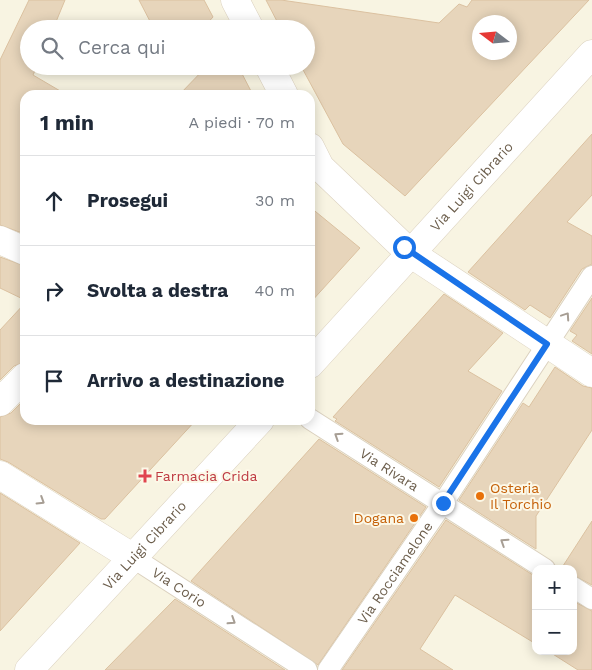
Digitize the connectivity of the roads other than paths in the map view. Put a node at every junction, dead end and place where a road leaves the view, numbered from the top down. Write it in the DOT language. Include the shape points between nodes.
graph roads {
  1 [pos="235,0"];
  2 [pos="245,20"];
  3 [pos="590,58"];
  4 [pos="274,75"];
  5 [pos="281,90"];
  6 [pos="315,164"];
  7 [pos="0,240"];
  8 [pos="20,249"];
  9 [pos="410,253"];
  10 [pos="592,276"];
  11 [pos="547,344"];
  12 [pos="315,358"];
  13 [pos="592,373"];
  14 [pos="20,382"];
  15 [pos="0,402"];
  16 [pos="315,422"];
  17 [pos="255,425"];
  18 [pos="0,475"];
  19 [pos="443,503"];
  20 [pos="132,557"];
  21 [pos="539,565"];
  22 [pos="577,590"];
  23 [pos="592,599"];
  24 [pos="29,670"];
  25 [pos="307,670"];
  26 [pos="328,670"];
  1 -- 2 [label="street"];
  3 -- 9 [label="street, Via Luigi Cibrario"];
  4 -- 5 [label="street"];
  6 -- 9 [label="street"];
  7 -- 8 [label="street"];
  9 -- 11 [label="street"];
  9 -- 12 [label="street, Via Luigi Cibrario"];
  11 -- 10 [label="street, Via Rocciamelone, one-way"];
  11 -- 13 [label="street"];
  11 -- 19 [label="street, Via Rocciamelone"];
  14 -- 15 [label="street"];
  19 -- 16 [label="street, Via Rivara, one-way"];
  17 -- 20 [label="street, Via Luigi Cibrario"];
  18 -- 20 [label="street, Via Corio, one-way"];
  21 -- 19 [label="street, Via Rivara, one-way"];
  19 -- 26 [label="street, Via Rocciamelone"];
  20 -- 24 [label="street, Via Luigi Cibrario"];
  20 -- 25 [label="street, Via Corio, one-way"];
  22 -- 23 [label="street"];
}
